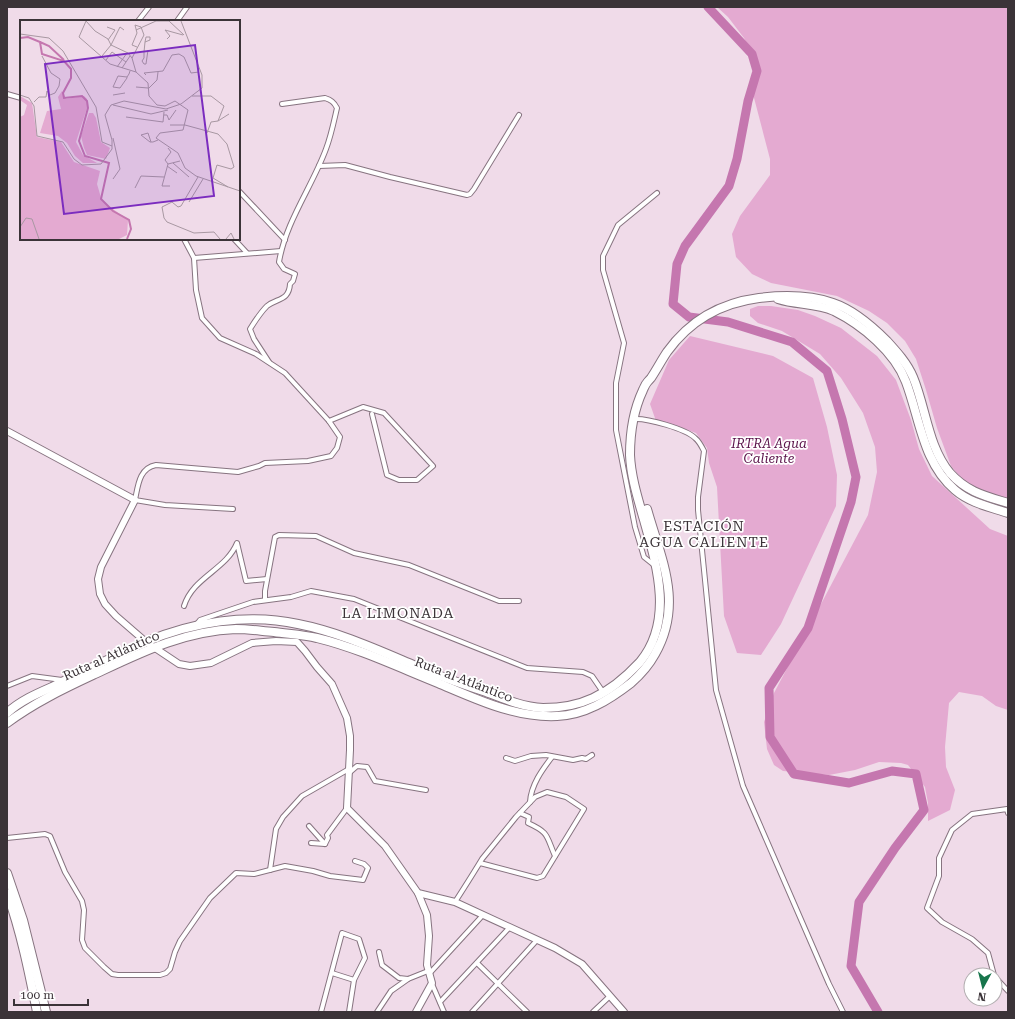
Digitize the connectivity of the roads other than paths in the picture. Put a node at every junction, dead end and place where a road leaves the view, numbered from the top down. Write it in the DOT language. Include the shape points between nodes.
graph roads {
  1 [pos="149,7"];
  2 [pos="187,7"];
  3 [pos="139,20"];
  4 [pos="178,20"];
  5 [pos="7,94"];
  6 [pos="20,98"];
  7 [pos="282,104"];
  8 [pos="519,115"];
  9 [pos="319,166"];
  10 [pos="240,192"];
  11 [pos="657,193"];
  12 [pos="185,240"];
  13 [pos="235,240"];
  14 [pos="285,240"];
  15 [pos="281,251"];
  16 [pos="247,253"];
  17 [pos="194,258"];
  18 [pos="771,297"];
  19 [pos="271,364"];
  20 [pos="372,414"];
  21 [pos="637,419"];
  22 [pos="329,422"];
  23 [pos="7,431"];
  24 [pos="135,500"];
  25 [pos="1008,503"];
  26 [pos="233,509"];
  27 [pos="1008,513"];
  28 [pos="655,566"];
  29 [pos="267,579"];
  30 [pos="265,600"];
  31 [pos="518,601"];
  32 [pos="184,606"];
  33 [pos="194,626"];
  34 [pos="146,642"];
  35 [pos="154,647"];
  36 [pos="64,681"];
  37 [pos="7,686"];
  38 [pos="603,692"];
  39 [pos="7,712"];
  40 [pos="7,723"];
  41 [pos="592,755"];
  42 [pos="552,757"];
  43 [pos="506,758"];
  44 [pos="349,771"];
  45 [pos="426,790"];
  46 [pos="530,802"];
  47 [pos="347,808"];
  48 [pos="520,813"];
  49 [pos="1008,813"];
  50 [pos="309,826"];
  51 [pos="7,838"];
  52 [pos="311,843"];
  53 [pos="325,844"];
  54 [pos="555,856"];
  55 [pos="356,861"];
  56 [pos="480,863"];
  57 [pos="270,870"];
  58 [pos="7,873"];
  59 [pos="7,893"];
  60 [pos="418,893"];
  61 [pos="455,902"];
  62 [pos="484,915"];
  63 [pos="509,928"];
  64 [pos="536,940"];
  65 [pos="379,952"];
  66 [pos="477,963"];
  67 [pos="992,967"];
  68 [pos="332,973"];
  69 [pos="428,973"];
  70 [pos="408,979"];
  71 [pos="354,980"];
  72 [pos="432,983"];
  73 [pos="498,984"];
  74 [pos="610,996"];
  75 [pos="440,1002"];
  76 [pos="37,1012"];
  77 [pos="46,1012"];
  78 [pos="321,1012"];
  79 [pos="349,1012"];
  80 [pos="377,1012"];
  81 [pos="416,1012"];
  82 [pos="443,1012"];
  83 [pos="472,1012"];
  84 [pos="527,1012"];
  85 [pos="593,1012"];
  86 [pos="624,1012"];
  87 [pos="843,1012"];
  1 -- 3 [label="street"];
  2 -- 4 [label="street"];
  5 -- 6 [label="street"];
  7 -- 9 [label="street" via="325,98 331,99 335,104 337,108 327,148"];
  8 -- 9 [label="street" via="474,189 467,195 345,165"];
  9 -- 14 [label="street"];
  10 -- 14 [label="street"];
  11 -- 28 [label="street" via="618,225 603,256 604,270 624,343 616,383 616,430 635,526 644,557"];
  12 -- 17 [label="street"];
  13 -- 16 [label="street"];
  14 -- 15 [label="street"];
  15 -- 16 [label="street"];
  15 -- 19 [label="street" via="279,262 284,269 295,274 290,289 284,298 268,305 250,329"];
  16 -- 17 [label="street"];
  17 -- 19 [label="street" via="196,290 202,318 220,338 256,354"];
  18 -- 21 [label="highway, Ruta al Atlántico" via="723,306 694,323 679,337 644,386"];
  18 -- 25 [label="highway, Ruta al Atlántico" via="805,298 834,303 867,323 905,361 913,377 941,460 949,472 970,491"];
  18 -- 27 [label="highway, Ruta al Atlántico" via="833,311 874,338 906,381 926,447 937,470 956,491 968,499"];
  19 -- 22 [label="street" via="285,373"];
  20 -- 22 [label="street" via="387,475 398,480 417,480 433,466 384,412 363,407"];
  21 -- 28 [label="highway, Ruta al Atlántico" via="630,454 632,476"];
  21 -- 35 [label="highway, Ruta al Atlántico" via="635,456 638,478 657,538 670,594 669,612 661,643 651,661 636,678 602,703 572,714 558,716 502,709 345,646 292,634 236,629 186,637"];
  21 -- 87 [label="street" via="686,432 696,438 704,451 698,510 716,690 743,786"];
  22 -- 24 [label="street" via="340,437 331,456 308,461 266,463 238,472 180,466 150,466 144,470 139,480"];
  23 -- 24 [label="street"];
  24 -- 26 [label="street" via="165,505"];
  24 -- 34 [label="street" via="101,567 98,580 105,604"];
  28 -- 38 [label="highway, Ruta al Atlántico" via="660,605 658,628 652,644 630,673"];
  29 -- 30 [label="street"];
  29 -- 31 [label="street" via="275,537 316,536 354,553 409,565 498,601"];
  29 -- 32 [label="street" via="246,581 237,543 233,553 192,589"];
  30 -- 33 [label="street" via="200,620"];
  30 -- 38 [label="street" via="291,597 311,590 354,599 528,668 583,672 592,676"];
  33 -- 34 [label="highway, Ruta al Atlántico"];
  33 -- 38 [label="highway, Ruta al Atlántico" via="250,619 297,623 347,638 448,679 524,706 569,706"];
  34 -- 35 [label="street"];
  34 -- 36 [label="highway, Ruta al Atlántico"];
  35 -- 40 [label="highway, Ruta al Atlántico" via="42,699"];
  35 -- 44 [label="street" via="179,664 190,666 211,663 252,643 297,642 332,684 347,718 350,736"];
  36 -- 37 [label="street" via="32,676"];
  36 -- 39 [label="highway, Ruta al Atlántico"];
  41 -- 42 [label="street" via="586,759 573,760"];
  42 -- 43 [label="street" via="531,756 515,761"];
  42 -- 46 [label="street" via="535,780"];
  44 -- 45 [label="street" via="357,766 367,767 375,781"];
  44 -- 47 [label="street"];
  44 -- 57 [label="street" via="302,796 283,817 276,829"];
  46 -- 48 [label="street"];
  46 -- 54 [label="street" via="547,792 566,797 584,809"];
  47 -- 53 [label="street" via="327,835"];
  47 -- 60 [label="street" via="385,846"];
  48 -- 54 [label="street" via="529,817 528,823 541,829 547,836"];
  48 -- 56 [label="street"];
  49 -- 67 [label="street" via="1007,809 972,814 952,830 939,858 939,876 927,908 942,922 972,939 988,953"];
  50 -- 53 [label="street"];
  51 -- 57 [label="street" via="45,834 50,836 65,872 82,901 82,940 85,948 112,974 118,975 166,973 170,969 180,941 210,898 236,873 254,874"];
  52 -- 53 [label="street"];
  54 -- 56 [label="street" via="543,876 537,878"];
  55 -- 57 [label="street" via="368,868 364,880 285,866"];
  56 -- 61 [label="street"];
  58 -- 77 [label="highway" via="23,920"];
  59 -- 76 [label="highway" via="15,914"];
  60 -- 61 [label="street"];
  60 -- 69 [label="street" via="427,915"];
  61 -- 62 [label="street"];
  62 -- 63 [label="street"];
  62 -- 69 [label="street"];
  63 -- 64 [label="street"];
  63 -- 66 [label="street"];
  64 -- 73 [label="street"];
  64 -- 74 [label="street" via="582,964"];
  65 -- 70 [label="street" via="382,965 399,978"];
  66 -- 73 [label="street"];
  66 -- 75 [label="street"];
  68 -- 71 [label="street"];
  68 -- 71 [label="street" via="342,933 359,939 365,958"];
  68 -- 78 [label="street"];
  69 -- 70 [label="street"];
  69 -- 72 [label="street"];
  70 -- 80 [label="street" via="391,991"];
  71 -- 79 [label="street"];
  72 -- 75 [label="street"];
  72 -- 81 [label="street"];
  73 -- 83 [label="street"];
  73 -- 84 [label="street"];
  74 -- 85 [label="street"];
  74 -- 86 [label="street"];
  75 -- 82 [label="street"];
}
